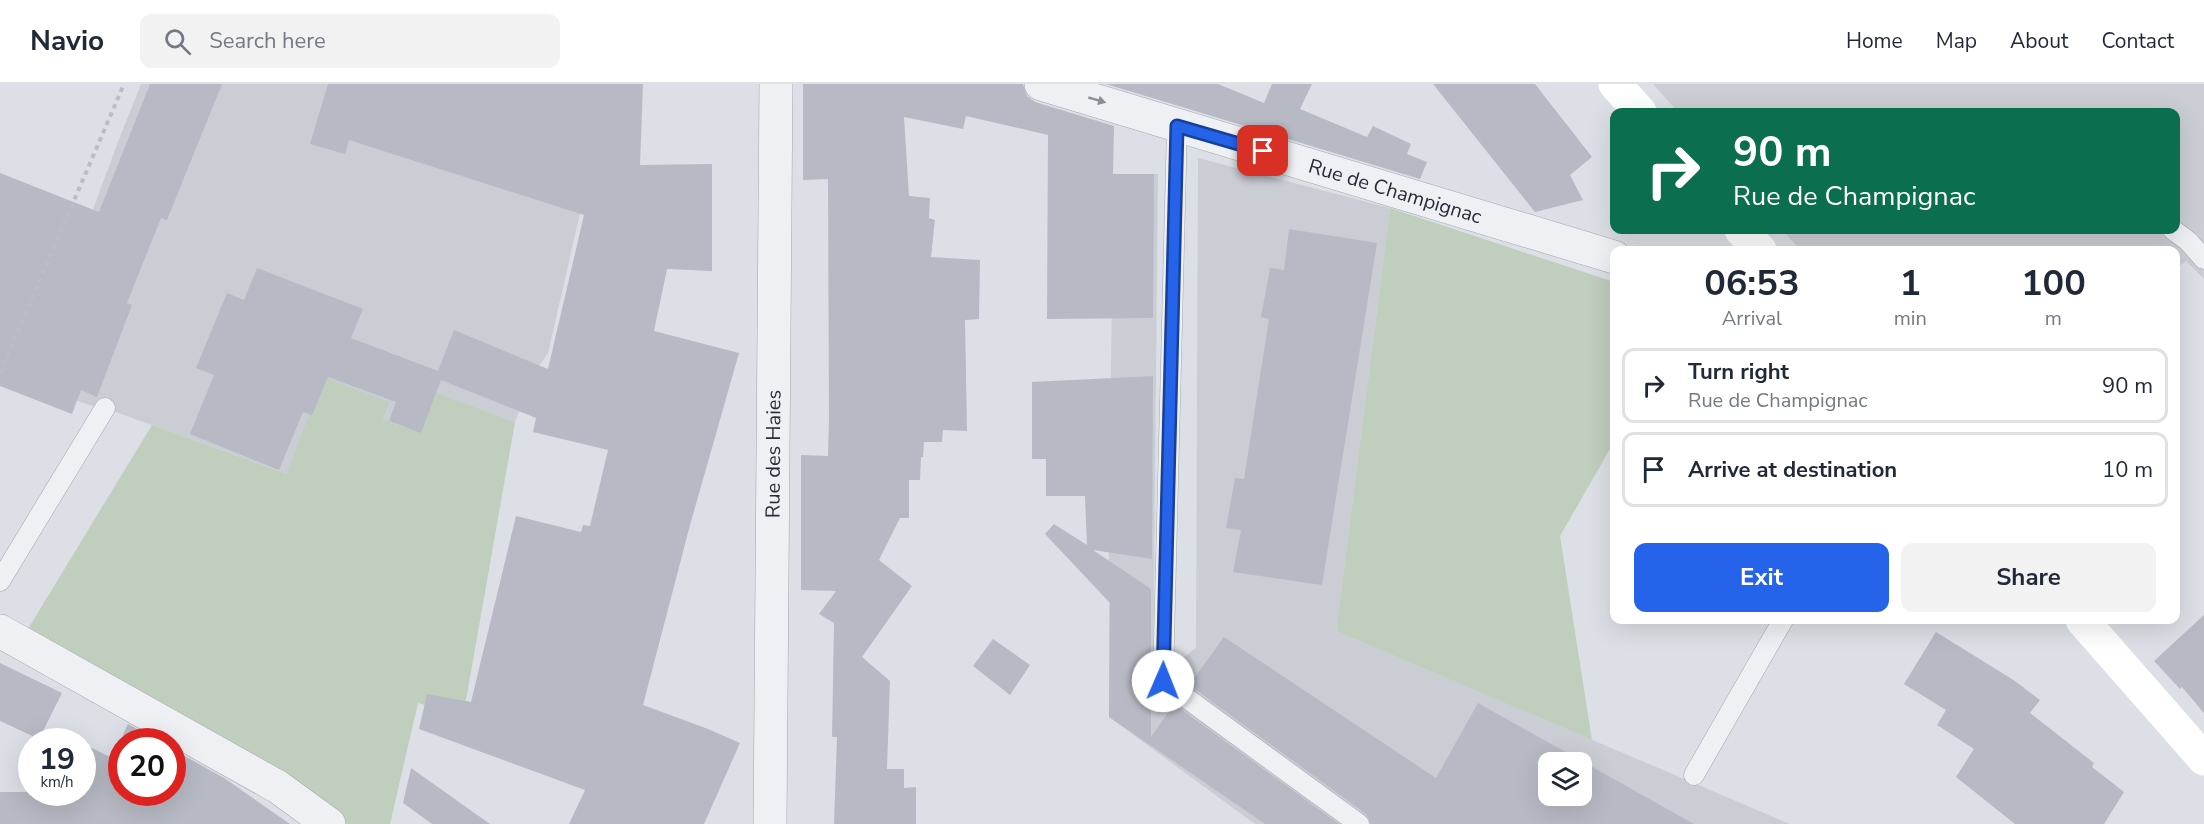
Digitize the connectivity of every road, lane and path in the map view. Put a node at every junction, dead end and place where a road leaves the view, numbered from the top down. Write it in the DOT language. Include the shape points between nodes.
graph roads {
  1 [pos="124,84"];
  2 [pos="776,84"];
  3 [pos="1041,84"];
  4 [pos="1615,84"];
  5 [pos="1636,108"];
  6 [pos="1177,126"];
  7 [pos="1745,234"];
  8 [pos="2178,234"];
  9 [pos="1756,246"];
  10 [pos="1610,256"];
  11 [pos="2204,259"];
  12 [pos="0,374"];
  13 [pos="105,408"];
  14 [pos="0,581"];
  15 [pos="1781,624"];
  16 [pos="2086,624"];
  17 [pos="0,631"];
  18 [pos="2204,759"];
  19 [pos="1694,775"];
  20 [pos="329,824"];
  21 [pos="770,824"];
  22 [pos="1359,824"];
  1 -- 12 [label="path"];
  2 -- 21 [label="street, Rue des Haies"];
  3 -- 6 [label="street, Rue de Champignac, one-way"];
  4 -- 5 [label="street"];
  6 -- 10 [label="street, Rue de Champignac"];
  6 -- 22 [label="lane" via="1163,681"];
  7 -- 9 [label="street"];
  8 -- 11 [label="lane"];
  13 -- 14 [label="lane"];
  15 -- 19 [label="lane"];
  16 -- 18 [label="street"];
  17 -- 20 [label="street" via="278,787"];
}
